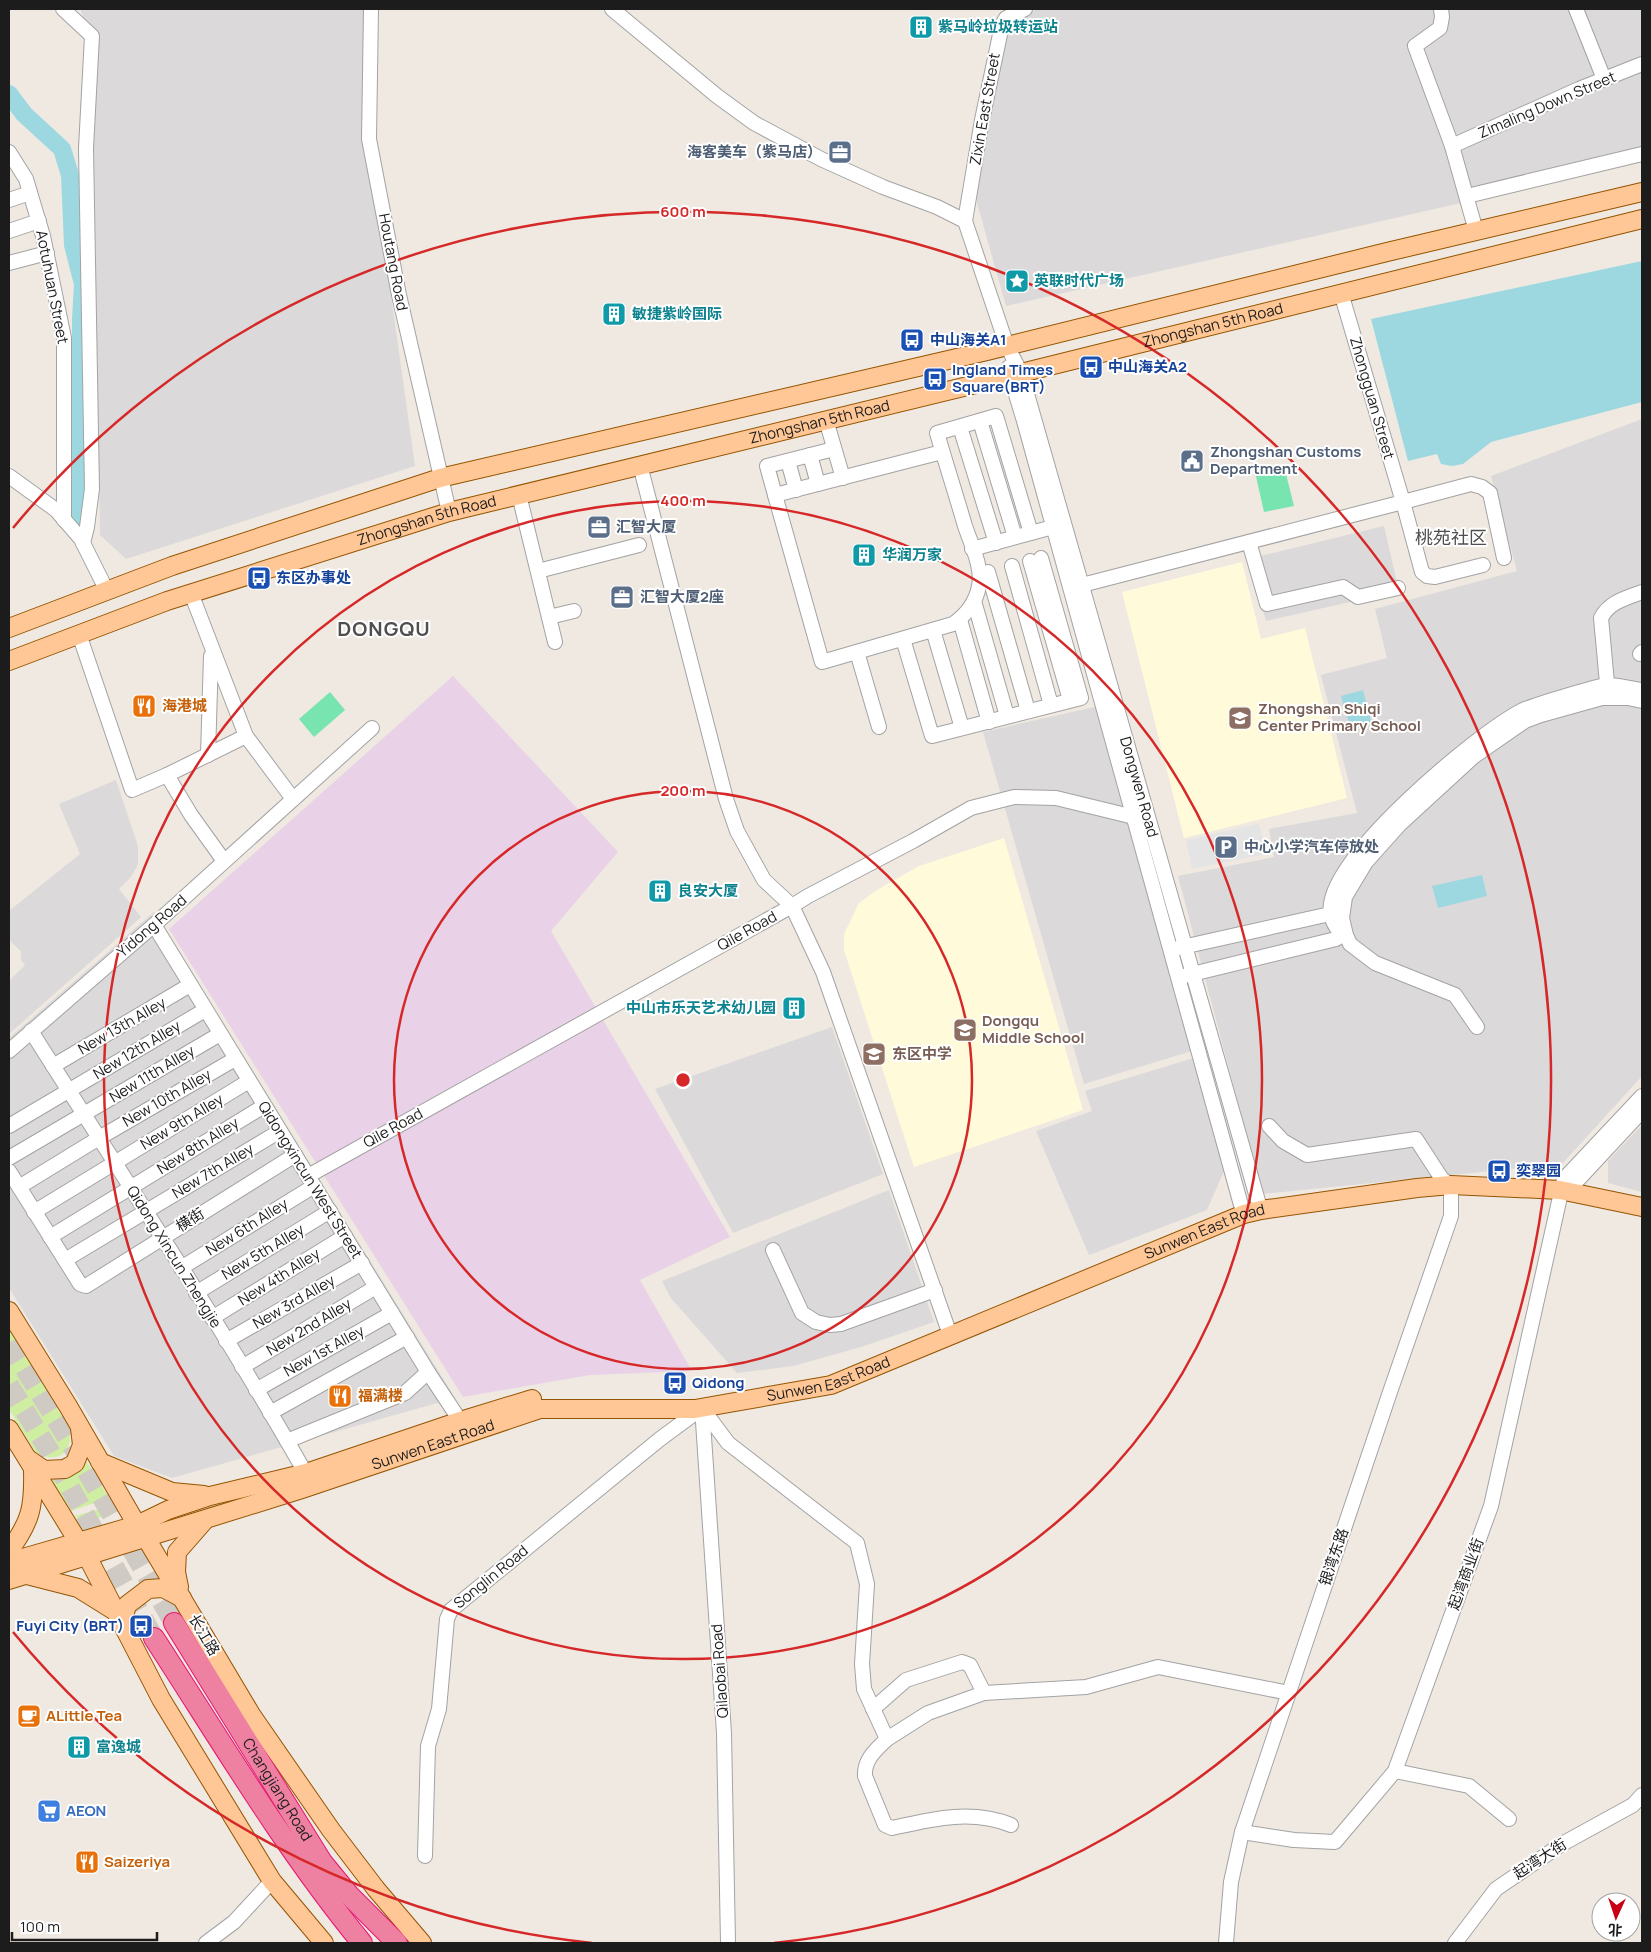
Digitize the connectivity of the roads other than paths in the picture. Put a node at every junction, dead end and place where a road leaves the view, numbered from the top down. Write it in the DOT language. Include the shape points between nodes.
graph roads {
  1 [pos="64,9"];
  2 [pos="371,9"];
  3 [pos="612,9"];
  4 [pos="1025,9"];
  5 [pos="1441,9"];
  6 [pos="1576,9"];
  7 [pos="1642,64"];
  8 [pos="1604,80"];
  9 [pos="1452,146"];
  10 [pos="9,152"];
  11 [pos="1642,154"];
  12 [pos="13,167"];
  13 [pos="1642,192"];
  14 [pos="30,193"];
  15 [pos="1467,196"];
  16 [pos="9,200"];
  17 [pos="1642,219"];
  18 [pos="39,221"];
  19 [pos="965,221"];
  20 [pos="9,231"];
  21 [pos="1476,231"];
  22 [pos="47,253"];
  23 [pos="9,262"];
  24 [pos="1341,293"];
  25 [pos="1007,346"];
  26 [pos="1016,374"];
  27 [pos="826,420"];
  28 [pos="980,421"];
  29 [pos="960,427"];
  30 [pos="834,449"];
  31 [pos="942,452"];
  32 [pos="810,456"];
  33 [pos="788,461"];
  34 [pos="640,465"];
  35 [pos="9,476"];
  36 [pos="440,478"];
  37 [pos="843,478"];
  38 [pos="818,484"];
  39 [pos="796,490"];
  40 [pos="519,495"];
  41 [pos="775,495"];
  42 [pos="1402,502"];
  43 [pos="449,512"];
  44 [pos="64,520"];
  45 [pos="1053,527"];
  46 [pos="1031,533"];
  47 [pos="1015,538"];
  48 [pos="996,542"];
  49 [pos="1249,542"];
  50 [pos="83,543"];
  51 [pos="639,545"];
  52 [pos="972,549"];
  53 [pos="1061,553"];
  54 [pos="1504,558"];
  55 [pos="1035,559"];
  56 [pos="1483,565"];
  57 [pos="1012,566"];
  58 [pos="538,571"];
  59 [pos="984,573"];
  60 [pos="1082,585"];
  61 [pos="1398,588"];
  62 [pos="107,591"];
  63 [pos="1642,592"];
  64 [pos="191,593"];
  65 [pos="974,601"];
  66 [pos="574,611"];
  67 [pos="549,618"];
  68 [pos="960,620"];
  69 [pos="9,628"];
  70 [pos="934,630"];
  71 [pos="79,634"];
  72 [pos="904,639"];
  73 [pos="555,642"];
  74 [pos="211,648"];
  75 [pos="857,652"];
  76 [pos="9,661"];
  77 [pos="1642,690"];
  78 [pos="1608,691"];
  79 [pos="1642,701"];
  80 [pos="1051,705"];
  81 [pos="1028,711"];
  82 [pos="1007,716"];
  83 [pos="989,722"];
  84 [pos="879,727"];
  85 [pos="372,728"];
  86 [pos="962,728"];
  87 [pos="246,736"];
  88 [pos="208,755"];
  89 [pos="167,775"];
  90 [pos="293,800"];
  91 [pos="1134,817"];
  92 [pos="224,861"];
  93 [pos="792,906"];
  94 [pos="154,925"];
  95 [pos="1341,927"];
  96 [pos="1185,947"];
  97 [pos="1170,950"];
  98 [pos="1193,974"];
  99 [pos="1178,978"];
  100 [pos="190,985"];
  101 [pos="205,1010"];
  102 [pos="1477,1027"];
  103 [pos="31,1031"];
  104 [pos="220,1034"];
  105 [pos="9,1051"];
  106 [pos="235,1059"];
  107 [pos="53,1066"];
  108 [pos="249,1081"];
  109 [pos="68,1091"];
  110 [pos="1642,1096"];
  111 [pos="264,1106"];
  112 [pos="1642,1111"];
  113 [pos="84,1114"];
  114 [pos="9,1126"];
  115 [pos="1269,1126"];
  116 [pos="280,1131"];
  117 [pos="99,1138"];
  118 [pos="295,1155"];
  119 [pos="9,1158"];
  120 [pos="114,1162"];
  121 [pos="9,1171"];
  122 [pos="311,1181"];
  123 [pos="1447,1182"];
  124 [pos="1567,1184"];
  125 [pos="19,1187"];
  126 [pos="131,1187"];
  127 [pos="1642,1198"];
  128 [pos="1258,1201"];
  129 [pos="1241,1205"];
  130 [pos="1642,1207"];
  131 [pos="330,1211"];
  132 [pos="34,1212"];
  133 [pos="146,1212"];
  134 [pos="345,1236"];
  135 [pos="50,1237"];
  136 [pos="162,1238"];
  137 [pos="773,1250"];
  138 [pos="65,1260"];
  139 [pos="362,1263"];
  140 [pos="181,1268"];
  141 [pos="376,1287"];
  142 [pos="935,1290"];
  143 [pos="196,1293"];
  144 [pos="9,1311"];
  145 [pos="392,1313"];
  146 [pos="212,1318"];
  147 [pos="948,1329"];
  148 [pos="408,1337"];
  149 [pos="226,1342"];
  150 [pos="242,1366"];
  151 [pos="428,1372"];
  152 [pos="438,1387"];
  153 [pos="256,1390"];
  154 [pos="405,1393"];
  155 [pos="702,1403"];
  156 [pos="270,1413"];
  157 [pos="80,1427"];
  158 [pos="464,1427"];
  159 [pos="9,1429"];
  160 [pos="287,1441"];
  161 [pos="100,1462"];
  162 [pos="29,1464"];
  163 [pos="309,1480"];
  164 [pos="210,1496"];
  165 [pos="205,1520"];
  166 [pos="141,1531"];
  167 [pos="82,1550"];
  168 [pos="9,1551"];
  169 [pos="9,1562"];
  170 [pos="26,1575"];
  171 [pos="9,1580"];
  172 [pos="182,1598"];
  173 [pos="119,1618"];
  174 [pos="174,1623"];
  175 [pos="154,1638"];
  176 [pos="984,1693"];
  177 [pos="1288,1693"];
  178 [pos="874,1709"];
  179 [pos="887,1739"];
  180 [pos="1395,1771"];
  181 [pos="1642,1795"];
  182 [pos="1509,1819"];
  183 [pos="1011,1825"];
  184 [pos="1242,1832"];
  185 [pos="425,1856"];
  186 [pos="272,1881"];
  187 [pos="206,1943"];
  188 [pos="324,1943"];
  189 [pos="362,1943"];
  190 [pos="397,1943"];
  191 [pos="422,1943"];
  192 [pos="728,1943"];
  193 [pos="1226,1943"];
  194 [pos="1455,1943"];
  1 -- 50 [label="street" via="92,36 86,148 92,489"];
  2 -- 36 [label="street, Houtang Road" via="369,139"];
  3 -- 19 [label="street" via="754,123 821,159 883,187 937,206"];
  4 -- 19 [label="street, Zixin East Street" via="1006,18 1002,25"];
  5 -- 9 [label="street" via="1440,28 1415,46"];
  6 -- 8 [label="street"];
  7 -- 8 [label="street, Zimaling Down Street"];
  8 -- 9 [label="street, Zimaling Down Street"];
  9 -- 15 [label="street"];
  10 -- 12 [label="street, Aotuhuan Street"];
  11 -- 15 [label="street"];
  12 -- 14 [label="street, Aotuhuan Street" via="26,179"];
  13 -- 21 [label="main road, Zhongshan 5th Road"];
  14 -- 16 [label="street"];
  14 -- 18 [label="street, Aotuhuan Street"];
  15 -- 21 [label="street"];
  17 -- 24 [label="main road, Zhongshan 5th Road"];
  18 -- 20 [label="street"];
  18 -- 22 [label="street, Aotuhuan Street"];
  19 -- 25 [label="street"];
  21 -- 25 [label="main road, Zhongshan 5th Road"];
  22 -- 23 [label="street"];
  22 -- 44 [label="street, Aotuhuan Street" via="64,338"];
  24 -- 26 [label="main road, Zhongshan 5th Road"];
  24 -- 42 [label="street, Zhongguan Street"];
  25 -- 26 [label="street"];
  25 -- 36 [label="main road, Zhongshan 5th Road"];
  26 -- 27 [label="main road, Zhongshan 5th Road"];
  26 -- 45 [label="street, Dongwen Road"];
  26 -- 60 [label="street, Dongwen Road"];
  27 -- 30 [label="street"];
  27 -- 34 [label="main road, Zhongshan 5th Road"];
  28 -- 29 [label="street"];
  28 -- 46 [label="street" via="996,416"];
  28 -- 47 [label="street"];
  29 -- 31 [label="street" via="937,433"];
  29 -- 48 [label="street"];
  30 -- 32 [label="street"];
  30 -- 37 [label="street"];
  31 -- 37 [label="street"];
  31 -- 52 [label="street"];
  32 -- 33 [label="street"];
  32 -- 38 [label="street"];
  33 -- 39 [label="street"];
  33 -- 41 [label="street" via="767,466"];
  34 -- 40 [label="main road, Zhongshan 5th Road"];
  34 -- 93 [label="street" via="737,831 764,880"];
  35 -- 44 [label="street" via="56,510"];
  36 -- 43 [label="street, Houtang Road"];
  36 -- 62 [label="main road, Zhongshan 5th Road" via="172,566"];
  37 -- 38 [label="street"];
  38 -- 39 [label="street"];
  39 -- 41 [label="street"];
  40 -- 43 [label="main road, Zhongshan 5th Road"];
  40 -- 58 [label="street"];
  41 -- 75 [label="street" via="822,662"];
  42 -- 49 [label="street"];
  42 -- 54 [label="street" via="1471,484 1487,490"];
  42 -- 56 [label="street, Zhongguan Street" via="1422,572 1427,576 1435,577"];
  43 -- 64 [label="main road, Zhongshan 5th Road"];
  44 -- 50 [label="street"];
  45 -- 46 [label="street"];
  45 -- 53 [label="street, Dongwen Road"];
  46 -- 47 [label="street"];
  47 -- 48 [label="street"];
  48 -- 52 [label="street"];
  49 -- 60 [label="street"];
  49 -- 61 [label="street" via="1267,604 1343,587 1358,597"];
  50 -- 62 [label="street"];
  51 -- 58 [label="street"];
  52 -- 59 [label="street"];
  53 -- 55 [label="street"];
  53 -- 91 [label="street, Dongwen Road"];
  55 -- 57 [label="street"];
  55 -- 80 [label="street" via="1070,700"];
  57 -- 59 [label="street"];
  57 -- 80 [label="street"];
  58 -- 67 [label="street"];
  59 -- 65 [label="street"];
  59 -- 81 [label="street"];
  60 -- 96 [label="street, Dongwen Road"];
  62 -- 69 [label="main road, Zhongshan 5th Road"];
  63 -- 78 [label="street" via="1605,609 1601,618"];
  64 -- 71 [label="main road, Zhongshan 5th Road"];
  64 -- 74 [label="street"];
  65 -- 68 [label="street"];
  65 -- 82 [label="street"];
  66 -- 67 [label="street"];
  67 -- 73 [label="street"];
  68 -- 70 [label="street"];
  68 -- 83 [label="street"];
  70 -- 72 [label="street"];
  70 -- 86 [label="street"];
  71 -- 76 [label="main road, Zhongshan 5th Road"];
  71 -- 89 [label="street" via="132,790"];
  72 -- 75 [label="street"];
  72 -- 86 [label="street" via="932,736"];
  74 -- 87 [label="street"];
  74 -- 88 [label="street"];
  75 -- 84 [label="street"];
  77 -- 78 [label="street"];
  78 -- 79 [label="street"];
  78 -- 95 [label="street" via="1602,698 1525,721 1473,757 1400,824 1366,862 1345,897"];
  80 -- 81 [label="street"];
  81 -- 82 [label="street"];
  82 -- 83 [label="street"];
  83 -- 86 [label="street"];
  85 -- 90 [label="street, Yidong Road"];
  87 -- 88 [label="street"];
  87 -- 90 [label="street"];
  88 -- 89 [label="street"];
  89 -- 92 [label="street"];
  90 -- 92 [label="street, Yidong Road"];
  91 -- 93 [label="street" via="1056,798 1014,798 971,808"];
  91 -- 97 [label="street, Dongwen Road"];
  92 -- 94 [label="street, Yidong Road"];
  93 -- 122 [label="street, Qile Road"];
  93 -- 142 [label="street, Qile Road" via="823,972"];
  94 -- 100 [label="street, Qidongxincun West Street"];
  94 -- 103 [label="street, Yidong Road"];
  95 -- 96 [label="street"];
  95 -- 98 [label="street" via="1336,939"];
  95 -- 102 [label="street" via="1375,964 1455,995"];
  96 -- 97 [label="street"];
  96 -- 98 [label="street, Dongwen Road"];
  97 -- 99 [label="street, Dongwen Road"];
  98 -- 99 [label="street"];
  98 -- 128 [label="street, Dongwen Road"];
  99 -- 129 [label="street, Dongwen Road"];
  100 -- 101 [label="street, Qidongxincun West Street"];
  100 -- 107 [label="street, New 13th Alley"];
  101 -- 104 [label="street, Qidongxincun West Street"];
  101 -- 109 [label="street, New 12th Alley"];
  103 -- 105 [label="street, Yidong Road"];
  103 -- 107 [label="street, Qidong Xincun Zhengjie"];
  104 -- 106 [label="street, Qidongxincun West Street"];
  104 -- 113 [label="street, New 11th Alley"];
  106 -- 108 [label="street, Qidongxincun West Street"];
  106 -- 117 [label="street, New 10th Alley"];
  107 -- 109 [label="street, Qidong Xincun Zhengjie"];
  108 -- 111 [label="street, Qidongxincun West Street"];
  108 -- 120 [label="street, New 9th Alley"];
  109 -- 113 [label="street, Qidong Xincun Zhengjie"];
  109 -- 114 [label="street, New 12th Alley"];
  110 -- 124 [label="street"];
  111 -- 116 [label="street, Qidongxincun West Street"];
  111 -- 126 [label="street, New 8th Alley"];
  112 -- 124 [label="street"];
  113 -- 117 [label="street, Qidong Xincun Zhengjie"];
  113 -- 119 [label="street, New 11th Alley"];
  115 -- 123 [label="street" via="1284,1141 1307,1155 1416,1139"];
  116 -- 118 [label="street, Qidongxincun West Street"];
  116 -- 133 [label="street, New 7th Alley"];
  117 -- 120 [label="street, Qidong Xincun Zhengjie"];
  117 -- 125 [label="street, New 10th Alley"];
  118 -- 122 [label="street, Qidongxincun West Street"];
  118 -- 136 [label="street, 横街"];
  120 -- 126 [label="street, Qidong Xincun Zhengjie"];
  120 -- 132 [label="street, New 9th Alley"];
  121 -- 125 [label="street"];
  122 -- 131 [label="street, Qidongxincun West Street"];
  122 -- 140 [label="street, New 6th Alley"];
  123 -- 124 [label="main road, Sunwen East Road"];
  123 -- 128 [label="main road, Sunwen East Road"];
  123 -- 155 [label="main road, Sunwen East Road" via="1244,1214 831,1385"];
  123 -- 177 [label="street, 银湾东路" via="1452,1216"];
  124 -- 127 [label="main road, Sunwen East Road"];
  124 -- 130 [label="main road, Sunwen East Road"];
  124 -- 180 [label="street, 起湾商业街" via="1491,1506"];
  125 -- 132 [label="street"];
  126 -- 133 [label="street, Qidong Xincun Zhengjie"];
  126 -- 135 [label="street, New 8th Alley"];
  128 -- 129 [label="main road, Sunwen East Road"];
  129 -- 147 [label="main road, Sunwen East Road"];
  131 -- 134 [label="street, Qidongxincun West Street"];
  131 -- 143 [label="street, New 5th Alley"];
  132 -- 135 [label="street"];
  133 -- 136 [label="street, Qidong Xincun Zhengjie"];
  133 -- 138 [label="street, New 7th Alley"];
  134 -- 139 [label="street, Qidongxincun West Street"];
  134 -- 146 [label="street, New 4th Alley"];
  135 -- 138 [label="street"];
  136 -- 138 [label="street, 横街" via="86,1286 80,1284"];
  136 -- 140 [label="street, Qidong Xincun Zhengjie"];
  137 -- 142 [label="street" via="802,1313 816,1322 841,1324"];
  139 -- 141 [label="street, Qidongxincun West Street"];
  139 -- 149 [label="street, New 3rd Alley"];
  140 -- 143 [label="street, Qidong Xincun Zhengjie"];
  141 -- 145 [label="street, Qidongxincun West Street"];
  141 -- 150 [label="street, New 2nd Alley"];
  142 -- 147 [label="street, Qile Road"];
  143 -- 146 [label="street, Qidong Xincun Zhengjie"];
  144 -- 157 [label="main road, 长江路"];
  145 -- 148 [label="street, Qidongxincun West Street"];
  145 -- 153 [label="street, New 1st Alley"];
  146 -- 149 [label="street, Qidong Xincun Zhengjie"];
  147 -- 155 [label="main road, Sunwen East Road" via="828,1375"];
  148 -- 151 [label="street, Qidongxincun West Street"];
  148 -- 156 [label="street"];
  149 -- 150 [label="street, Qidong Xincun Zhengjie"];
  150 -- 153 [label="street, Qidong Xincun Zhengjie"];
  151 -- 152 [label="street, Qidongxincun West Street"];
  151 -- 154 [label="street"];
  152 -- 154 [label="street"];
  152 -- 158 [label="street, Qidongxincun West Street"];
  153 -- 156 [label="street, Qidong Xincun Zhengjie"];
  154 -- 160 [label="street"];
  155 -- 158 [label="main road, Sunwen East Road" via="540,1397"];
  155 -- 178 [label="street" via="728,1443 857,1543 867,1584 862,1664 864,1689"];
  155 -- 185 [label="street, Songlin Road" via="451,1610 447,1619 439,1709 428,1746"];
  155 -- 192 [label="street, Qilaobai Road" via="724,1733"];
  156 -- 160 [label="street, Qidong Xincun Zhengjie"];
  157 -- 161 [label="main road, 长江路"];
  157 -- 162 [label="main road" via="82,1445 75,1463 65,1469 44,1470"];
  158 -- 163 [label="main road, Sunwen East Road"];
  159 -- 162 [label="main road"];
  160 -- 163 [label="street, Qidong Xincun Zhengjie"];
  161 -- 164 [label="main road" via="172,1492"];
  161 -- 166 [label="main road, 长江路"];
  162 -- 167 [label="main road"];
  162 -- 168 [label="main road" via="34,1495 30,1515"];
  163 -- 164 [label="main road, Sunwen East Road"];
  163 -- 165 [label="main road, Sunwen East Road"];
  164 -- 166 [label="main road, Sunwen East Road" via="168,1510"];
  165 -- 166 [label="main road, Sunwen East Road"];
  165 -- 172 [label="main road" via="176,1552 176,1572"];
  166 -- 167 [label="main road, Sunwen East Road"];
  166 -- 172 [label="main road, 长江路"];
  167 -- 169 [label="main road, Sunwen East Road"];
  167 -- 170 [label="main road, Sunwen East Road"];
  167 -- 173 [label="main road"];
  170 -- 171 [label="main road, Sunwen East Road"];
  170 -- 173 [label="main road" via="78,1588"];
  172 -- 173 [label="main road" via="163,1588 148,1589 138,1594"];
  172 -- 191 [label="main road, 长江路" via="268,1741 370,1882"];
  173 -- 186 [label="main road" via="161,1699"];
  174 -- 190 [label="highway, Changjiang Road" via="322,1862 350,1896"];
  175 -- 189 [label="highway, Changjiang Road" via="293,1853"];
  176 -- 177 [label="street" via="1086,1688 1158,1667"];
  176 -- 178 [label="street" via="970,1665 962,1662 906,1680"];
  176 -- 179 [label="street" via="928,1713"];
  177 -- 184 [label="street, 银湾东路"];
  178 -- 179 [label="street"];
  179 -- 183 [label="street" via="872,1754 865,1776 888,1828 939,1817 967,1816 995,1818"];
  180 -- 182 [label="street" via="1469,1786"];
  180 -- 184 [label="street, 起湾商业街" via="1335,1842"];
  181 -- 194 [label="street, 起湾大街" via="1633,1805 1562,1844 1496,1889"];
  184 -- 193 [label="street, 银湾东路" via="1231,1882"];
  186 -- 187 [label="street" via="234,1922"];
  186 -- 188 [label="main road"];
}
